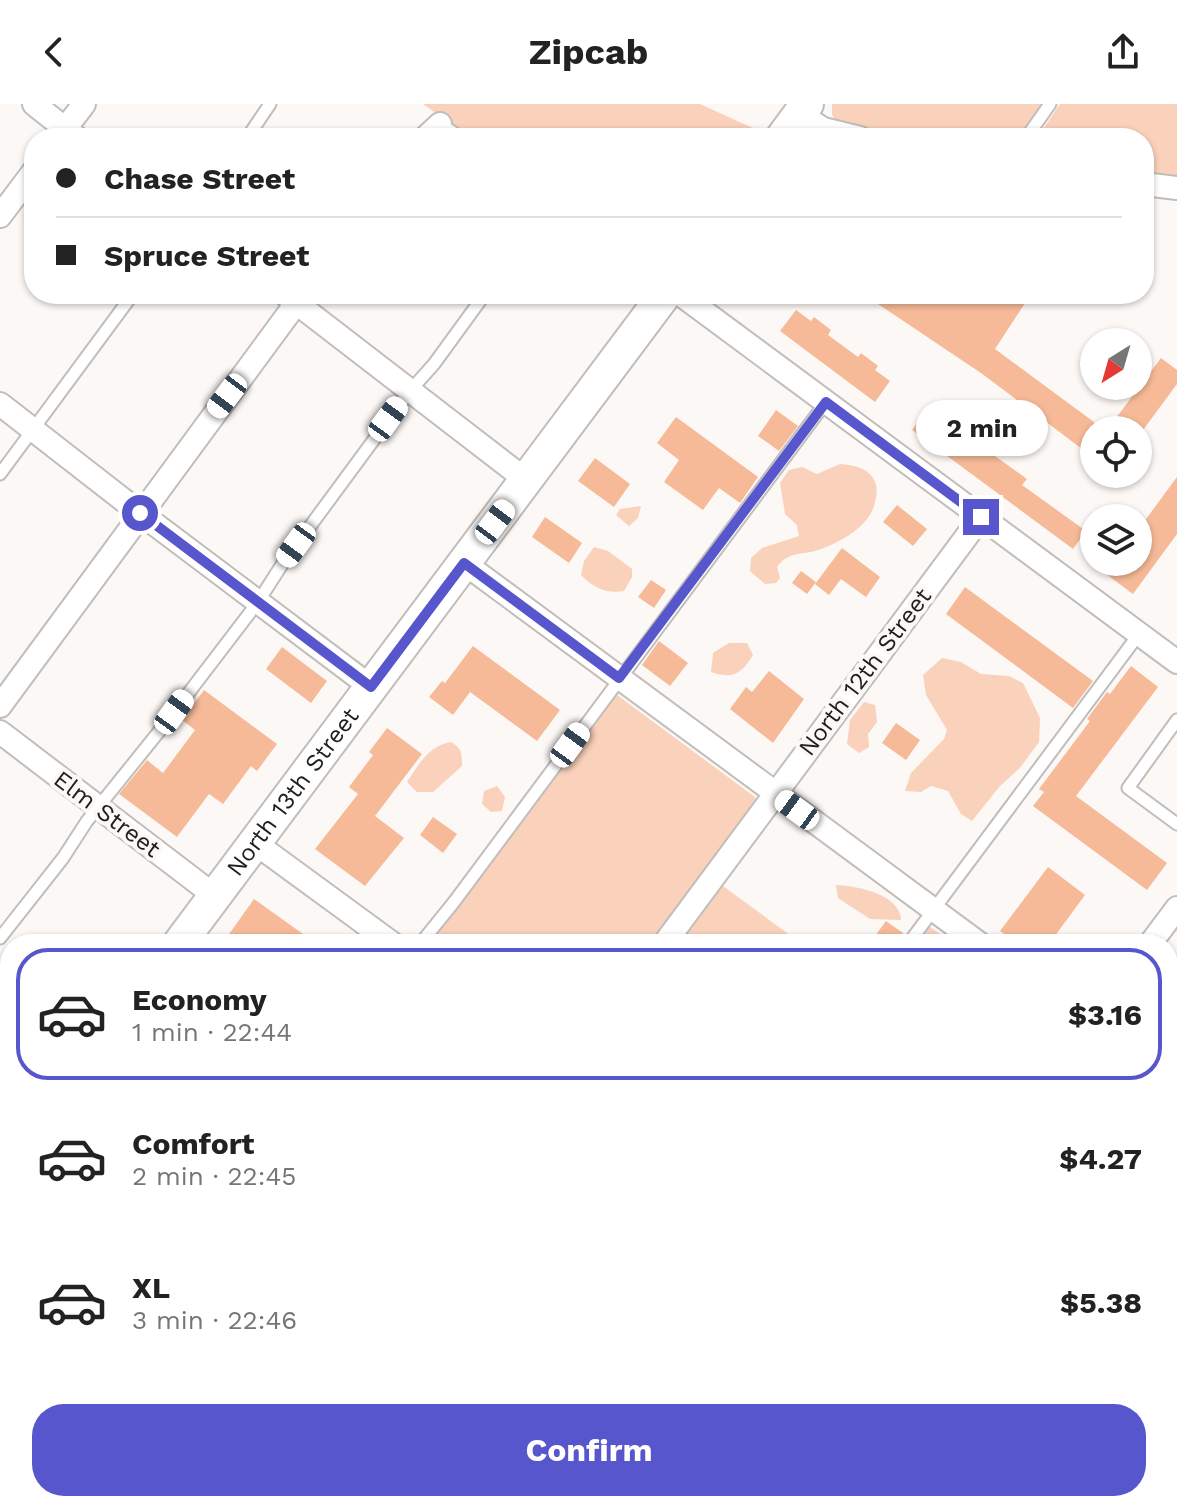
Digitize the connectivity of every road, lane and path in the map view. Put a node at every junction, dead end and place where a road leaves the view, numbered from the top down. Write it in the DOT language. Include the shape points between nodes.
graph roads {
  1 [pos="34,104"];
  2 [pos="84,104"];
  3 [pos="270,104"];
  4 [pos="1050,104"];
  5 [pos="796,119"];
  6 [pos="60,128"];
  7 [pos="71,128"];
  8 [pos="254,128"];
  9 [pos="820,128"];
  10 [pos="1033,128"];
  11 [pos="24,184"];
  12 [pos="1154,185"];
  13 [pos="1177,188"];
  14 [pos="0,216"];
  15 [pos="126,304"];
  16 [pos="289,304"];
  17 [pos="302,304"];
  18 [pos="478,304"];
  19 [pos="658,304"];
  20 [pos="694,304"];
  21 [pos="409,392"];
  22 [pos="826,402"];
  23 [pos="0,404"];
  24 [pos="34,430"];
  25 [pos="0,474"];
  26 [pos="526,480"];
  27 [pos="140,513"];
  28 [pos="981,517"];
  29 [pos="464,563"];
  30 [pos="258,602"];
  31 [pos="1139,634"];
  32 [pos="1177,662"];
  33 [pos="619,678"];
  34 [pos="371,687"];
  35 [pos="0,706"];
  36 [pos="1177,720"];
  37 [pos="0,732"];
  38 [pos="775,794"];
  39 [pos="97,808"];
  40 [pos="1175,818"];
  41 [pos="255,843"];
  42 [pos="215,896"];
  43 [pos="1177,908"];
  44 [pos="934,910"];
  45 [pos="3,934"];
  46 [pos="186,934"];
  47 [pos="379,934"];
  48 [pos="428,934"];
  49 [pos="671,934"];
  50 [pos="916,934"];
  51 [pos="966,934"];
  52 [pos="1158,934"];
  1 -- 6 [label="street"];
  2 -- 7 [label="street"];
  3 -- 8 [label="lane"];
  4 -- 10 [label="lane"];
  5 -- 9 [label="street"];
  11 -- 14 [label="street"];
  12 -- 13 [label="street"];
  15 -- 24 [label="lane"];
  16 -- 27 [label="street"];
  17 -- 21 [label="street"];
  18 -- 21 [label="lane"];
  19 -- 26 [label="main road, North 13th Street"];
  20 -- 22 [label="street"];
  21 -- 26 [label="street"];
  21 -- 30 [label="lane"];
  22 -- 28 [label="street"];
  22 -- 33 [label="lane"];
  23 -- 24 [label="street"];
  24 -- 25 [label="lane"];
  24 -- 27 [label="street"];
  26 -- 29 [label="main road, North 13th Street"];
  27 -- 30 [label="street"];
  27 -- 35 [label="street"];
  28 -- 31 [label="street"];
  28 -- 38 [label="street, North 12th Street"];
  29 -- 33 [label="street"];
  29 -- 34 [label="main road, North 13th Street"];
  30 -- 34 [label="street"];
  30 -- 39 [label="lane"];
  31 -- 32 [label="street"];
  31 -- 44 [label="lane"];
  33 -- 38 [label="street"];
  33 -- 48 [label="lane"];
  34 -- 41 [label="main road, North 13th Street"];
  36 -- 40 [label="lane" via="1128,788"];
  37 -- 39 [label="street, Elm Street"];
  38 -- 44 [label="street"];
  38 -- 49 [label="street, North 12th Street"];
  39 -- 42 [label="street, Elm Street"];
  39 -- 45 [label="lane"];
  41 -- 42 [label="main road, North 13th Street"];
  41 -- 47 [label="street"];
  42 -- 46 [label="main road, North 13th Street"];
  43 -- 52 [label="street"];
  44 -- 50 [label="lane"];
  44 -- 51 [label="street"];
}
